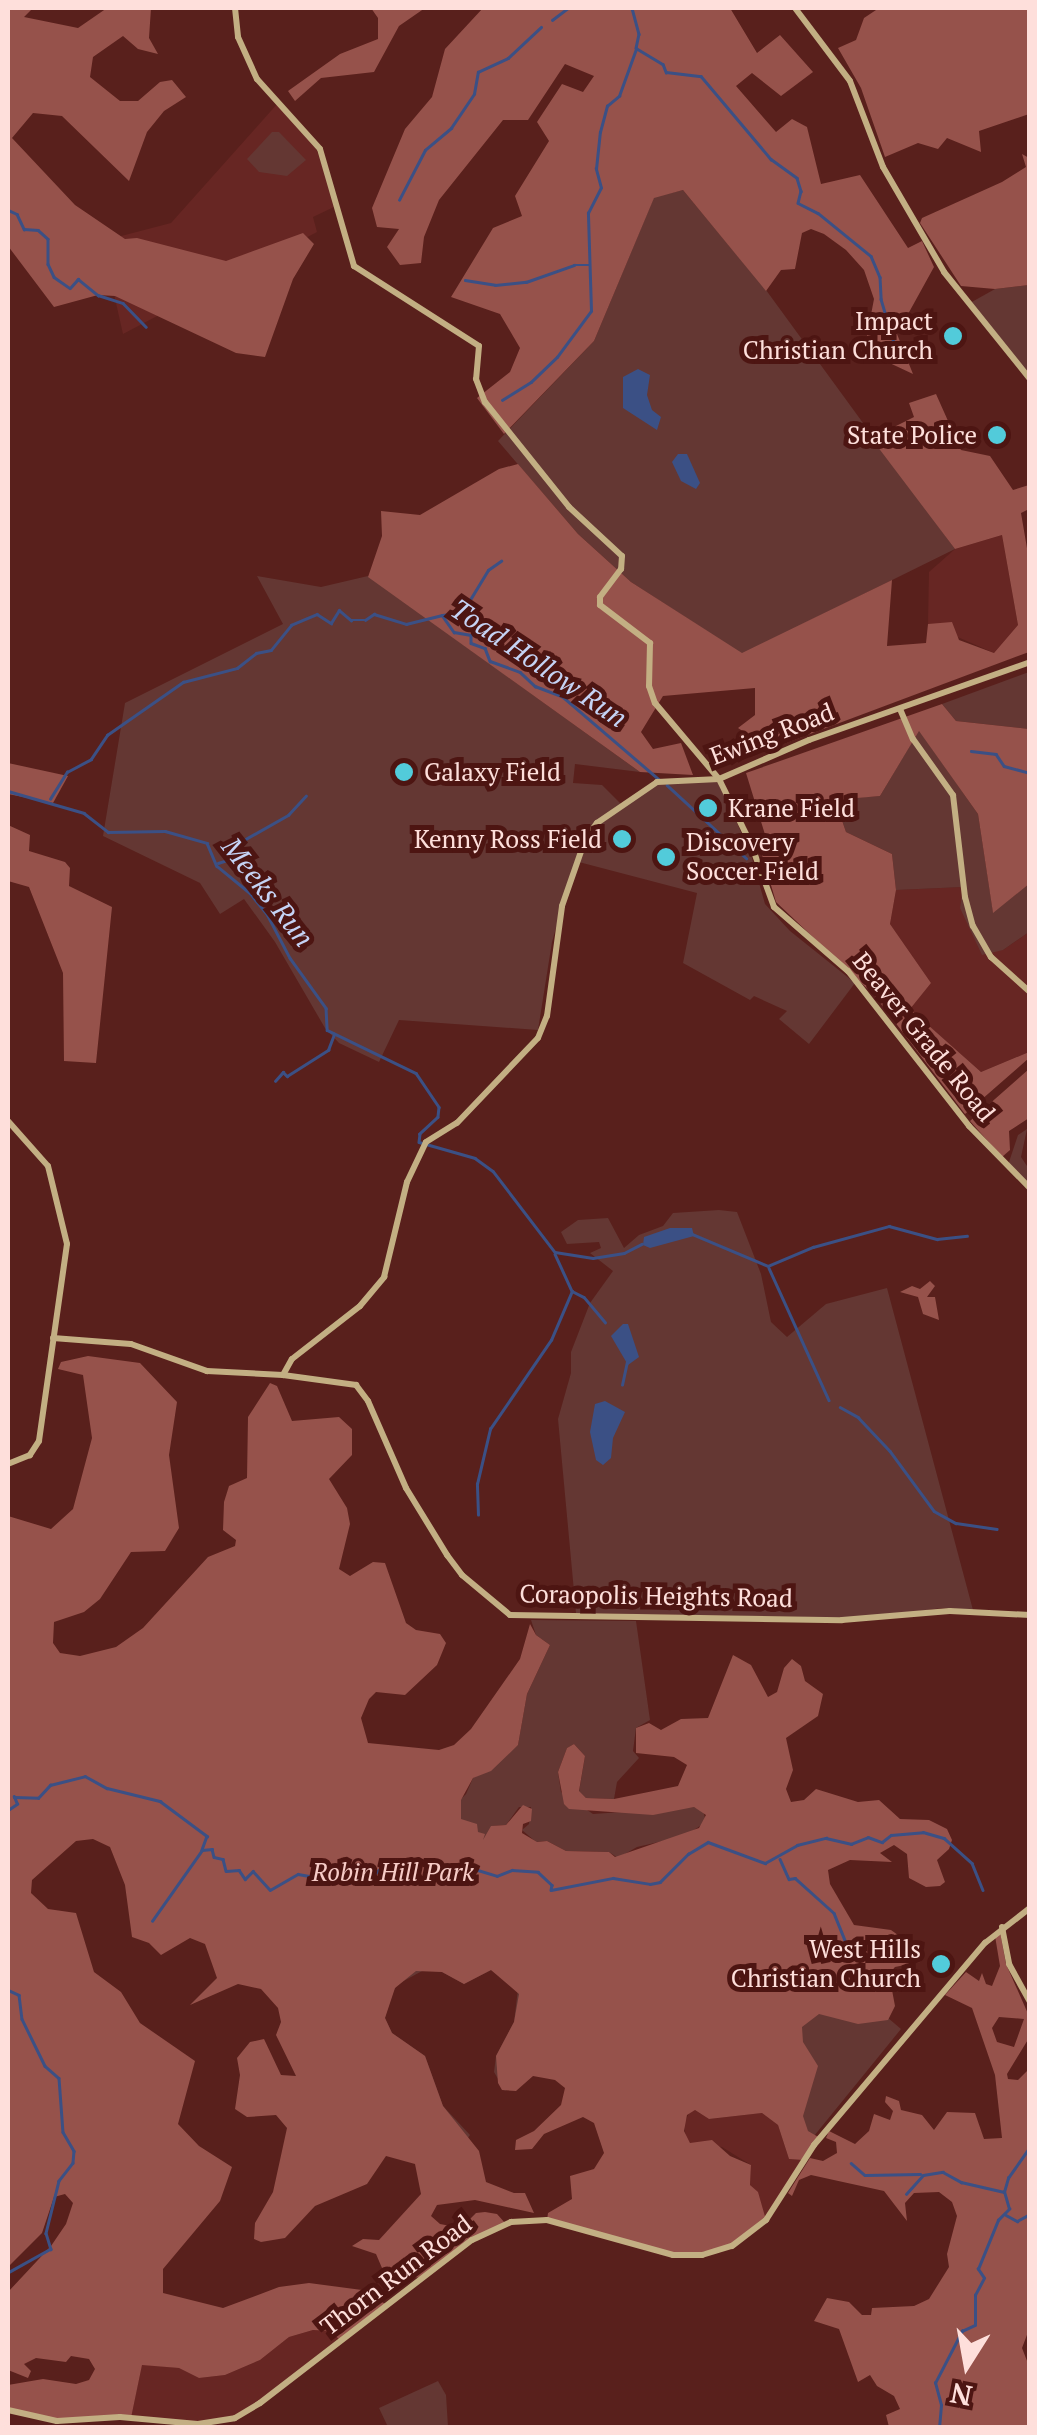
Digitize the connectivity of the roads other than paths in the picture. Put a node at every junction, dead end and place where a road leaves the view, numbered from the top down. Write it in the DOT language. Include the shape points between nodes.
graph roads {
  1 [pos="236,8"];
  2 [pos="795,8"];
  3 [pos="1030,379"];
  4 [pos="1030,662"];
  5 [pos="900,709"];
  6 [pos="720,780"];
  7 [pos="1030,992"];
  8 [pos="8,1120"];
  9 [pos="1030,1188"];
  10 [pos="53,1338"];
  11 [pos="282,1375"];
  12 [pos="8,1464"];
  13 [pos="1030,1615"];
  14 [pos="1030,1908"];
  15 [pos="1002,1926"];
  16 [pos="1030,2002"];
  17 [pos="8,2410"];
  1 -- 6 [label="street, Beaver Grade Road" via="238,37 257,79 320,149 354,266 479,346 476,379 485,402 569,507 622,556 600,605 650,643 655,703"];
  2 -- 3 [label="street" via="850,81 883,167 944,272"];
  4 -- 5 [label="street, Ewing Road"];
  5 -- 6 [label="street, Ewing Road"];
  5 -- 7 [label="street" via="954,800 973,926 988,953"];
  6 -- 9 [label="street, Beaver Grade Road" via="774,907 850,974 970,1126"];
  6 -- 11 [label="street, Ewing Road" via="657,782 590,832 558,921 538,1038 458,1123 426,1142 407,1182 384,1277"];
  8 -- 10 [label="street" via="48,1166 64,1222 67,1244"];
  10 -- 11 [label="street, Coraopolis Heights Road" via="131,1344 207,1371"];
  10 -- 12 [label="street" via="37,1446"];
  11 -- 13 [label="street, Coraopolis Heights Road" via="361,1390 406,1488 447,1555 510,1615"];
  14 -- 15 [label="street, Thorn Run Road"];
  15 -- 16 [label="street" via="1009,1964"];
  15 -- 17 [label="street, Thorn Run Road" via="814,2145 766,2220 732,2246 673,2255 547,2220 510,2222 472,2240 235,2418 206,2424 120,2417 57,2421"];
}
